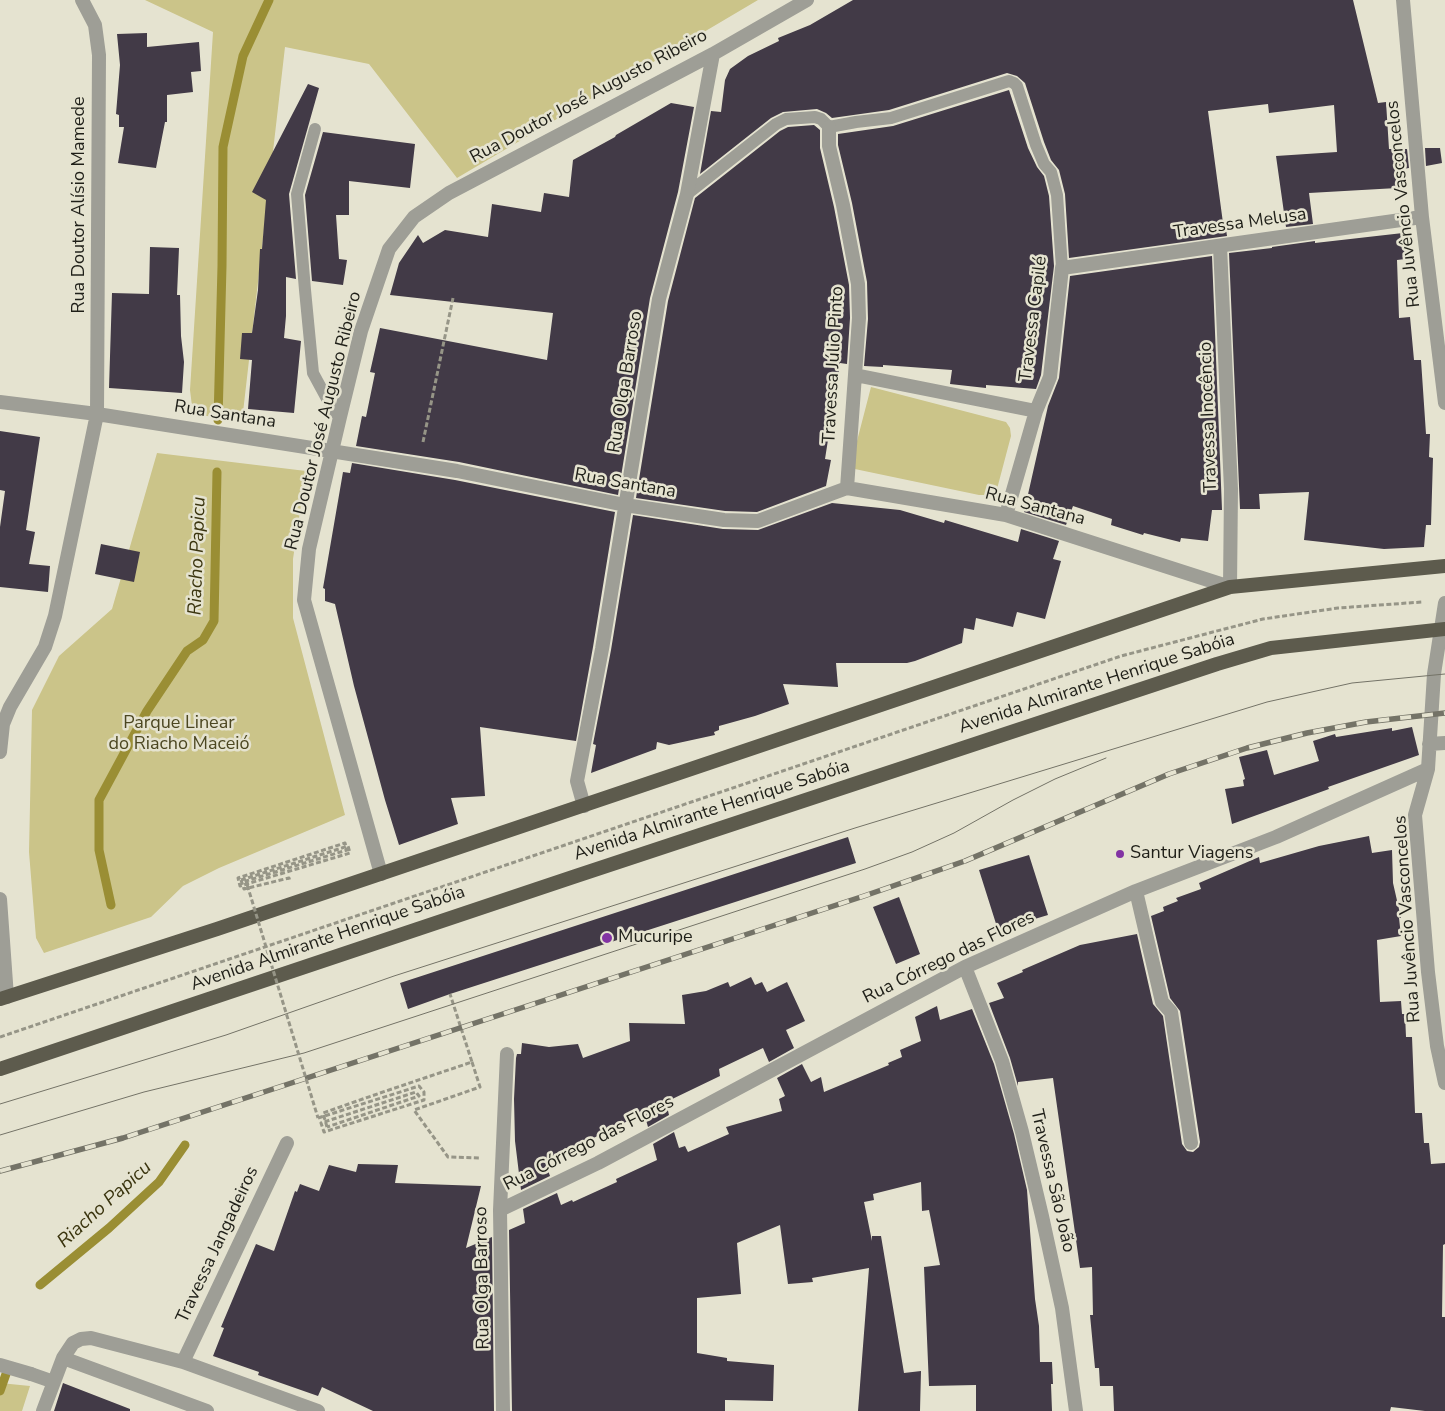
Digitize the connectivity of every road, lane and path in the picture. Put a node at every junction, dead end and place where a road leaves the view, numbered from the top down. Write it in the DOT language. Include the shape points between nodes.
graph roads {
  1 [pos="82,0"];
  2 [pos="807,0"];
  3 [pos="1403,0"];
  4 [pos="713,54"];
  5 [pos="829,127"];
  6 [pos="315,130"];
  7 [pos="687,194"];
  8 [pos="1422,217"];
  9 [pos="1220,246"];
  10 [pos="1062,268"];
  11 [pos="453,298"];
  12 [pos="855,375"];
  13 [pos="0,402"];
  14 [pos="1445,403"];
  15 [pos="1036,411"];
  16 [pos="97,414"];
  17 [pos="340,416"];
  18 [pos="332,451"];
  19 [pos="418,465"];
  20 [pos="846,488"];
  21 [pos="625,505"];
  22 [pos="1006,515"];
  23 [pos="1445,566"];
  24 [pos="1230,587"];
  25 [pos="1428,602"];
  26 [pos="1445,603"];
  27 [pos="1443,629"];
  28 [pos="1445,743"];
  29 [pos="1429,744"];
  30 [pos="0,752"];
  31 [pos="1428,769"];
  32 [pos="584,806"];
  33 [pos="381,874"];
  34 [pos="290,881"];
  35 [pos="1136,891"];
  36 [pos="0,899"];
  37 [pos="965,966"];
  38 [pos="450,994"];
  39 [pos="4,998"];
  40 [pos="0,1037"];
  41 [pos="507,1054"];
  42 [pos="472,1062"];
  43 [pos="0,1069"];
  44 [pos="1445,1083"];
  45 [pos="287,1143"];
  46 [pos="1191,1143"];
  47 [pos="502,1158"];
  48 [pos="500,1210"];
  49 [pos="63,1358"];
  50 [pos="183,1362"];
  51 [pos="0,1365"];
  52 [pos="54,1382"];
  53 [pos="43,1411"];
  54 [pos="207,1411"];
  55 [pos="318,1411"];
  56 [pos="503,1411"];
  57 [pos="1076,1411"];
  1 -- 16 [label="street, Rua Doutor Alísio Mamede" via="95,25 99,56"];
  2 -- 4 [label="street, Rua Doutor José Augusto Ribeiro"];
  3 -- 8 [label="street, Rua Juvêncio Vasconcelos"];
  4 -- 7 [label="street, Rua Olga Barroso"];
  4 -- 17 [label="street, Rua Doutor José Augusto Ribeiro" via="449,193 414,218 389,250 361,331"];
  5 -- 7 [label="lane" via="821,119 786,119"];
  5 -- 10 [label="lane, Travessa Capilé" via="891,118 1014,83 1036,146 1051,172 1057,196"];
  5 -- 12 [label="street, Travessa Júlio Pinto" via="829,146 858,284"];
  6 -- 17 [label="lane" via="297,194 305,290 313,373 333,410"];
  7 -- 21 [label="street, Rua Olga Barroso" via="658,299"];
  8 -- 9 [label="street, Travessa Melusa"];
  8 -- 14 [label="street, Rua Juvêncio Vasconcelos"];
  9 -- 10 [label="street, Travessa Melusa"];
  9 -- 24 [label="street, Travessa Inocêncio" via="1231,489"];
  10 -- 15 [label="street, Travessa Capilé" via="1050,377"];
  11 -- 19 [label="path"];
  12 -- 15 [label="street"];
  12 -- 20 [label="street, Travessa Júlio Pinto"];
  13 -- 16 [label="street, Rua Santana"];
  15 -- 22 [label="street, Travessa Capilé"];
  16 -- 18 [label="street, Rua Santana"];
  16 -- 30 [label="street, Rua Doutor Alísio Mamede" via="53,623 45,647 3,724"];
  17 -- 18 [label="street, Rua Doutor José Augusto Ribeiro"];
  18 -- 19 [label="street, Rua Santana"];
  18 -- 33 [label="street, Rua Doutor José Augusto Ribeiro" via="309,549 304,600"];
  19 -- 21 [label="street, Rua Santana"];
  20 -- 21 [label="street, Rua Santana" via="758,521 724,520"];
  20 -- 22 [label="street, Rua Santana"];
  21 -- 32 [label="street, Rua Olga Barroso" via="577,781"];
  22 -- 24 [label="street, Rua Santana"];
  23 -- 24 [label="highway"];
  24 -- 32 [label="highway"];
  25 -- 40 [label="path" via="1338,608 1263,618 1121,656"];
  26 -- 27 [label="street, Rua Juvêncio Vasconcelos"];
  27 -- 29 [label="street, Rua Juvêncio Vasconcelos" via="1434,674"];
  27 -- 43 [label="highway, Avenida Almirante Henrique Sabóia" via="1271,648 1217,664"];
  28 -- 29 [label="street"];
  29 -- 31 [label="street, Rua Juvêncio Vasconcelos"];
  31 -- 35 [label="street, Rua Córrego das Flores" via="1276,837"];
  31 -- 44 [label="street, Rua Juvêncio Vasconcelos" via="1415,815 1428,972"];
  32 -- 33 [label="highway"];
  33 -- 39 [label="highway"];
  34 -- 42 [label="path, bridge" via="289,878 244,889 241,880 259,874 339,849 348,846 350,853 249,884 240,886 238,878 345,843 347,850 246,881 249,890 264,938 318,1118 327,1115 382,1098 419,1086 424,1092 424,1100 324,1132 321,1123 331,1120 359,1110 416,1092 418,1096 326,1127 325,1120 323,1113"];
  35 -- 37 [label="street, Rua Córrego das Flores"];
  35 -- 46 [label="street" via="1162,1002 1171,1012"];
  36 -- 39 [label="street"];
  37 -- 48 [label="street, Rua Córrego das Flores" via="598,1162"];
  37 -- 57 [label="street, Travessa São João" via="1002,1061 1022,1132 1062,1308"];
  38 -- 42 [label="path"];
  41 -- 47 [label="street, Rua Olga Barroso"];
  42 -- 47 [label="path" via="480,1088 414,1110 448,1157"];
  45 -- 50 [label="street, Travessa Jangadeiros"];
  47 -- 48 [label="street, Rua Olga Barroso"];
  48 -- 56 [label="street, Rua Olga Barroso"];
  49 -- 50 [label="street" via="74,1343 91,1338"];
  49 -- 52 [label="street"];
  49 -- 54 [label="street"];
  50 -- 55 [label="street"];
  51 -- 52 [label="street"];
  52 -- 53 [label="street"];
}
